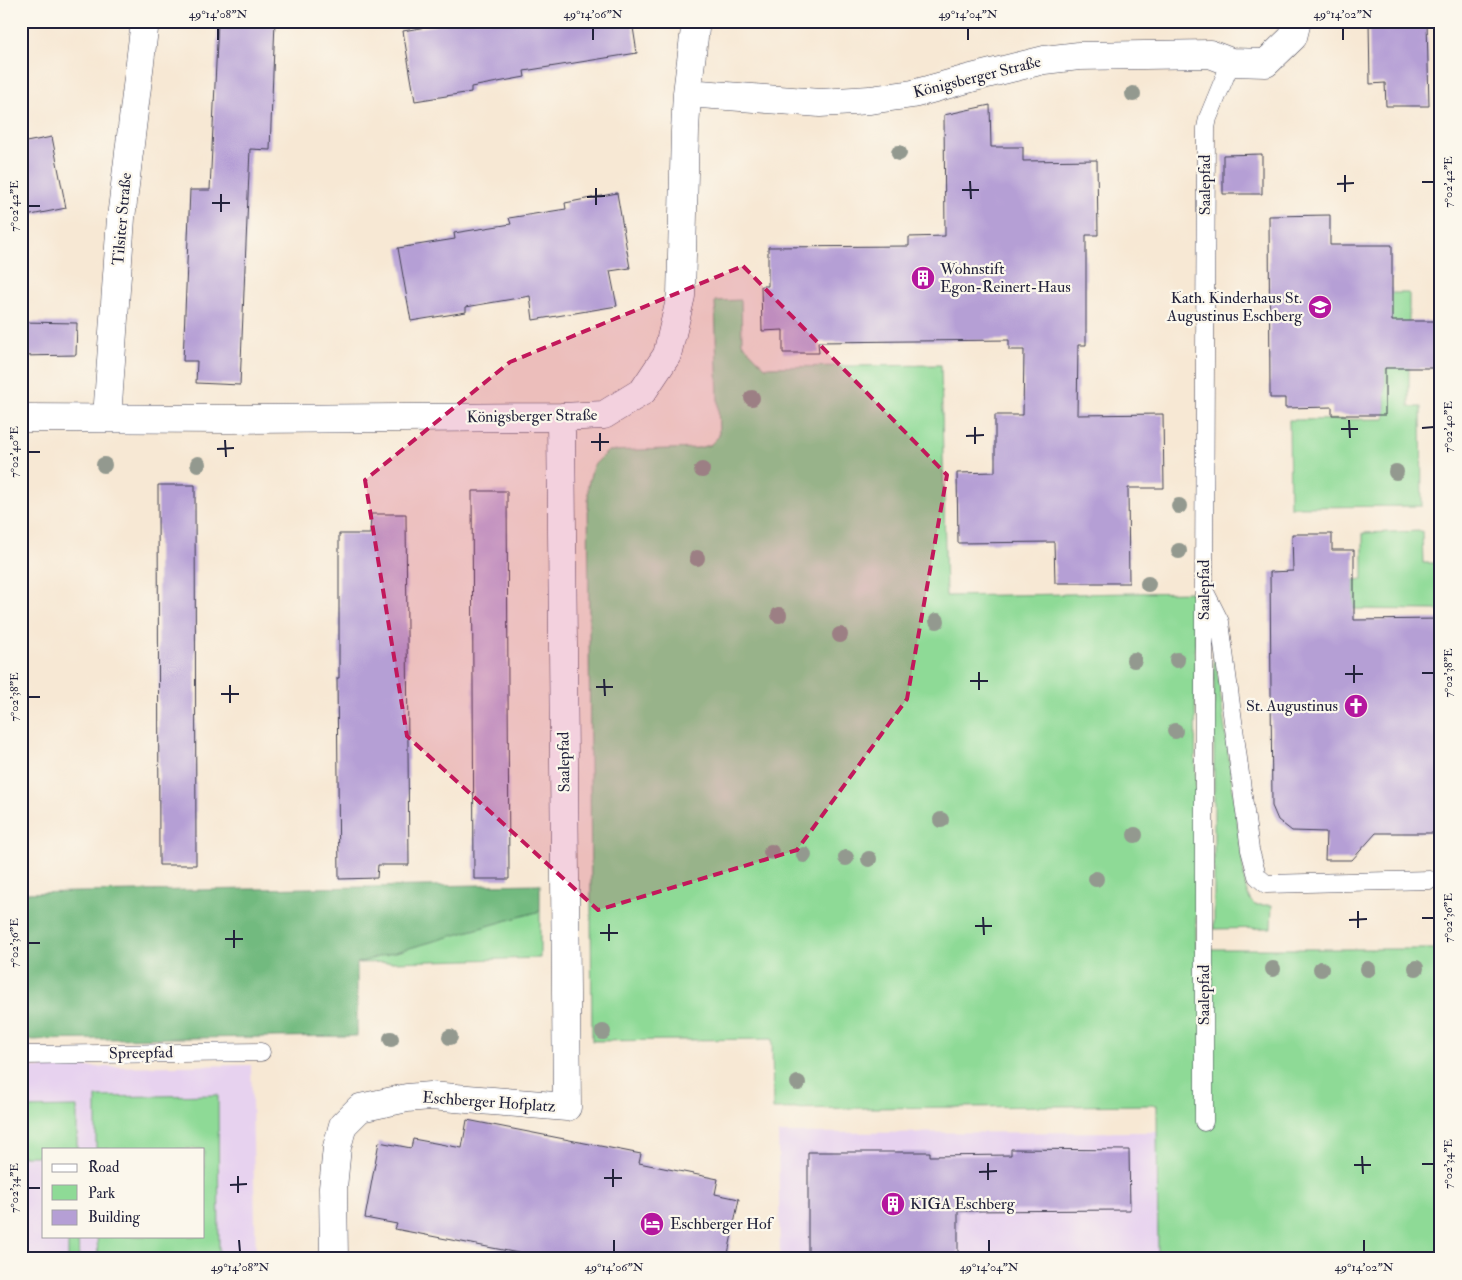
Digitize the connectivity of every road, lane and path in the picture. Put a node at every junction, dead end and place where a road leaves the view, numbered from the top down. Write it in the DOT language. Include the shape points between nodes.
graph roads {
  1 [pos="145,21"];
  2 [pos="696,21"];
  3 [pos="1297,21"];
  4 [pos="1231,62"];
  5 [pos="687,93"];
  6 [pos="561,417"];
  7 [pos="21,418"];
  8 [pos="107,418"];
  9 [pos="1204,588"];
  10 [pos="1430,880"];
  11 [pos="261,1052"];
  12 [pos="21,1054"];
  13 [pos="567,1107"];
  14 [pos="1204,1122"];
  15 [pos="334,1259"];
  1 -- 8 [label="street, Tilsiter Straße" via="121,218"];
  2 -- 5 [label="street, Königsberger Straße"];
  3 -- 4 [label="street, Königsberger Straße" via="1294,37 1266,63"];
  4 -- 5 [label="street, Königsberger Straße" via="1210,54 1079,56 1044,60 913,94 820,103"];
  4 -- 9 [label="lane, Saalepfad" via="1206,128"];
  5 -- 6 [label="street, Königsberger Straße" via="681,296 667,355 643,392 604,415"];
  6 -- 8 [label="street, Königsberger Straße"];
  6 -- 13 [label="street, Saalepfad"];
  7 -- 8 [label="street, Königsberger Straße"];
  9 -- 10 [label="lane" via="1220,622 1250,850 1257,876 1266,884"];
  9 -- 14 [label="lane, Saalepfad"];
  11 -- 12 [label="lane, Spreepfad"];
  13 -- 15 [label="street, Eschberger Hofplatz" via="430,1096 391,1100 360,1108 343,1125 337,1147 332,1188"];
}
